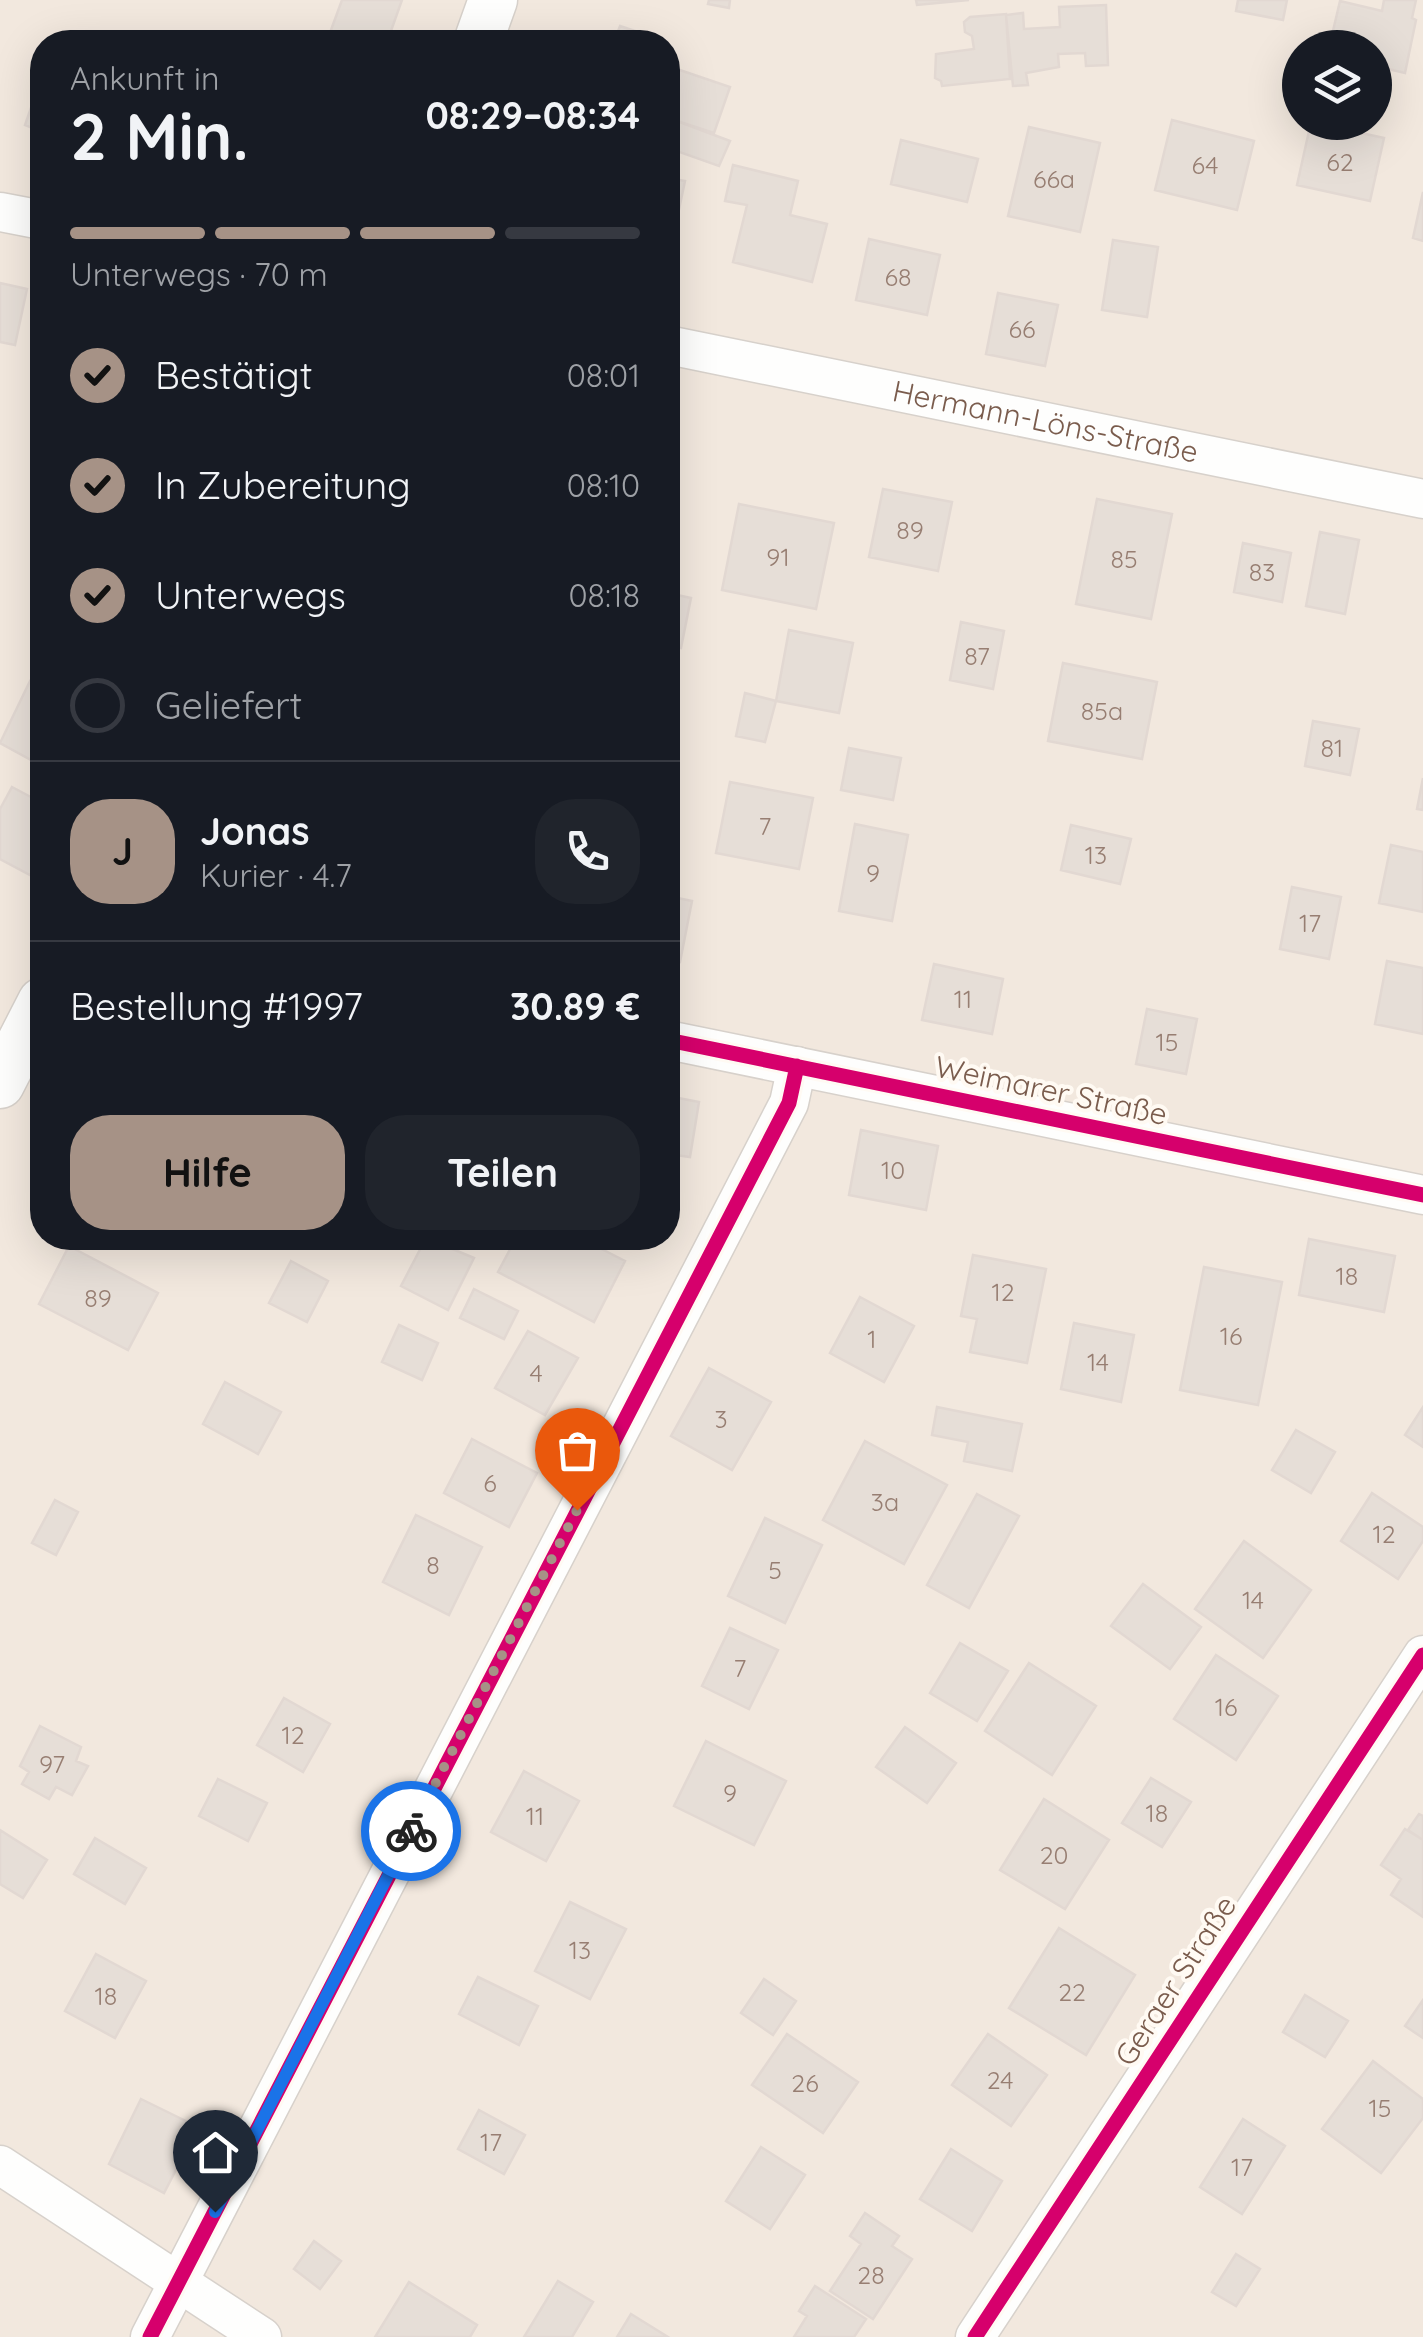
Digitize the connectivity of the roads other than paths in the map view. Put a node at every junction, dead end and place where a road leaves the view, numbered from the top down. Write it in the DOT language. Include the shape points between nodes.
graph roads {
  1 [pos="493,0"];
  2 [pos="482,30"];
  3 [pos="0,212"];
  4 [pos="30,218"];
  5 [pos="680,348"];
  6 [pos="1423,499"];
  7 [pos="30,1025"];
  8 [pos="680,1042"];
  9 [pos="798,1066"];
  10 [pos="0,1084"];
  11 [pos="1423,1196"];
  12 [pos="1423,1655"];
  13 [pos="0,2164"];
  14 [pos="179,2282"];
  15 [pos="150,2337"];
  16 [pos="262,2337"];
  17 [pos="975,2337"];
  1 -- 2 [label="street"];
  3 -- 4 [label="street"];
  5 -- 6 [label="street, Hermann-Löns-Straße"];
  7 -- 10 [label="street"];
  8 -- 9 [label="street, Weimarer Straße"];
  9 -- 11 [label="street, Weimarer Straße"];
  9 -- 14 [label="street" via="789,1103"];
  12 -- 17 [label="street, Geraer Straße"];
  13 -- 14 [label="street"];
  14 -- 15 [label="street"];
  14 -- 16 [label="street"];
}
